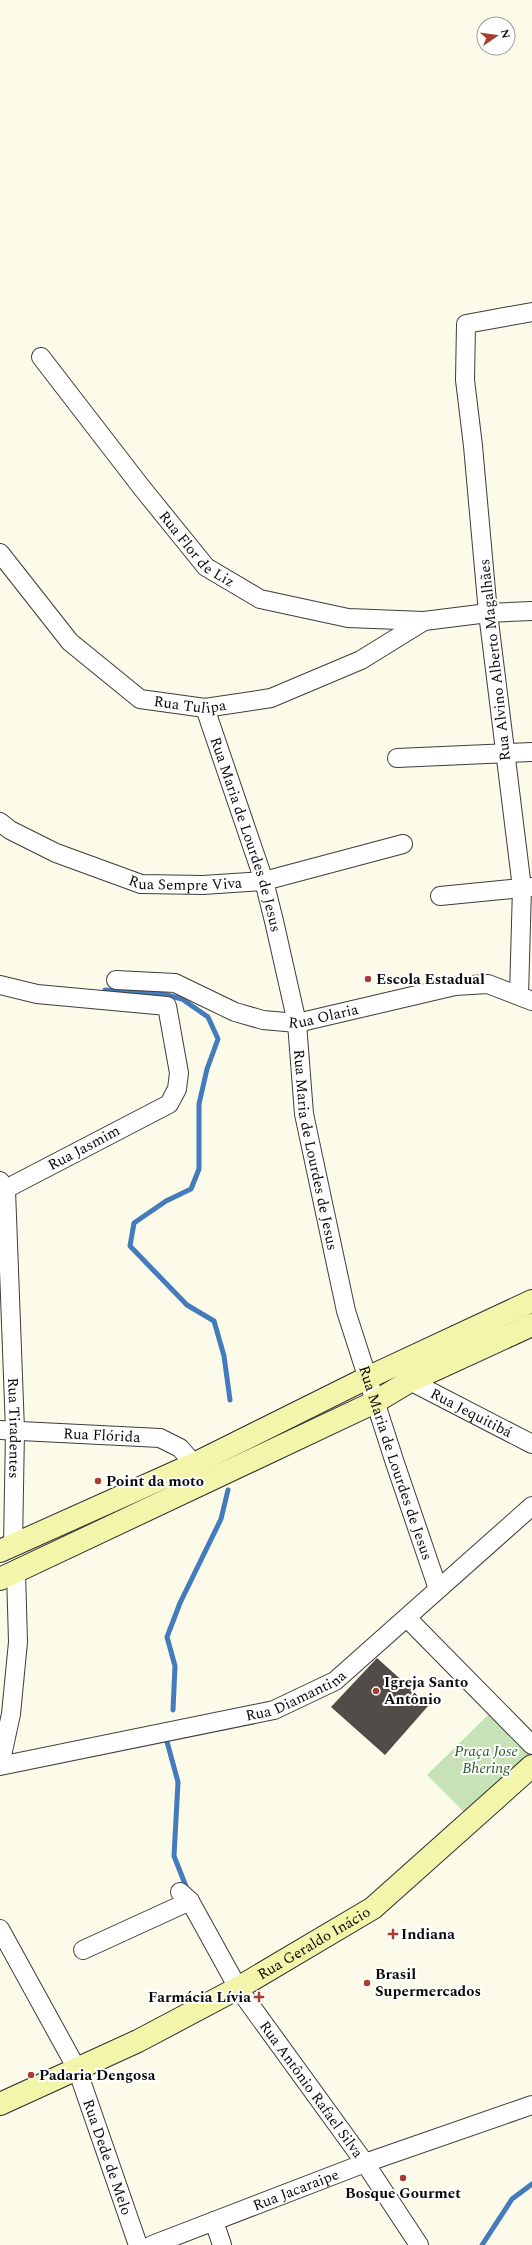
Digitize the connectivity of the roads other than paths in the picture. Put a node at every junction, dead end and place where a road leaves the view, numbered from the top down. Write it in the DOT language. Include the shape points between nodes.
graph roads {
  1 [pos="532,312"];
  2 [pos="41,357"];
  3 [pos="0,553"];
  4 [pos="532,611"];
  5 [pos="488,613"];
  6 [pos="424,621"];
  7 [pos="205,708"];
  8 [pos="532,752"];
  9 [pos="505,753"];
  10 [pos="397,758"];
  11 [pos="0,822"];
  12 [pos="403,844"];
  13 [pos="264,882"];
  14 [pos="527,887"];
  15 [pos="440,896"];
  16 [pos="116,980"];
  17 [pos="0,985"];
  18 [pos="525,998"];
  19 [pos="297,1022"];
  20 [pos="2,1188"];
  21 [pos="532,1301"];
  22 [pos="532,1325"];
  23 [pos="367,1378"];
  24 [pos="410,1381"];
  25 [pos="375,1402"];
  26 [pos="7,1430"];
  27 [pos="532,1444"];
  28 [pos="194,1464"];
  29 [pos="532,1506"];
  30 [pos="6,1548"];
  31 [pos="8,1575"];
  32 [pos="438,1589"];
  33 [pos="407,1618"];
  34 [pos="532,1745"];
  35 [pos="0,1766"];
  36 [pos="532,1766"];
  37 [pos="0,1929"];
  38 [pos="83,1950"];
  39 [pos="238,1988"];
  40 [pos="77,2069"];
  41 [pos="0,2104"];
  42 [pos="532,2105"];
  43 [pos="365,2163"];
  44 [pos="214,2221"];
  45 [pos="138,2245"];
  46 [pos="152,2245"];
  47 [pos="222,2245"];
  48 [pos="419,2245"];
  1 -- 5 [label="street, Rua Alvino Alberto Magalhães" via="466,324 465,380"];
  2 -- 6 [label="street, Rua Flor de Liz" via="206,567 260,599 348,618"];
  3 -- 7 [label="street, Rua Tulipa" via="70,642 140,699"];
  4 -- 5 [label="street, Rua Flor de Liz"];
  5 -- 6 [label="street, Rua Flor de Liz"];
  5 -- 9 [label="street, Rua Alvino Alberto Magalhães"];
  6 -- 7 [label="street, Rua Tulipa" via="361,660 271,698"];
  7 -- 13 [label="street, Rua Maria de Lourdes de Jesus"];
  8 -- 9 [label="street"];
  9 -- 10 [label="street"];
  9 -- 14 [label="street, Rua Alvino Alberto Magalhães"];
  11 -- 13 [label="street, Rua Sempre Viva" via="10,830 56,853 141,884 203,885"];
  12 -- 13 [label="street, Rua Sempre Viva"];
  13 -- 19 [label="street, Rua Maria de Lourdes de Jesus"];
  14 -- 15 [label="street"];
  14 -- 18 [label="street, Rua Alvino Alberto Magalhães"];
  16 -- 19 [label="street, Rua Olaria" via="176,983 242,1014 263,1020"];
  17 -- 20 [label="street, Rua Jasmim" via="38,994 167,1006 179,1073 177,1089 169,1104"];
  18 -- 19 [label="street, Rua Olaria" via="488,984 455,986"];
  19 -- 23 [label="street, Rua Maria de Lourdes de Jesus" via="304,1114 346,1311"];
  20 -- 26 [label="street, Rua Tiradentes"];
  21 -- 23 [label="main road"];
  22 -- 24 [label="main road"];
  23 -- 25 [label="street, Rua Maria de Lourdes de Jesus"];
  23 -- 28 [label="main road"];
  24 -- 25 [label="main road"];
  24 -- 27 [label="street, Rua Jequitibá"];
  25 -- 31 [label="main road"];
  25 -- 32 [label="street, Rua Maria de Lourdes de Jesus"];
  26 -- 28 [label="street, Rua Flórida" via="160,1438 180,1448"];
  26 -- 30 [label="street, Rua Tiradentes"];
  28 -- 30 [label="main road"];
  29 -- 32 [label="street, Rua Diamantina"];
  31 -- 35 [label="street" via="18,1642 10,1714"];
  32 -- 33 [label="street, Rua Diamantina"];
  33 -- 34 [label="street"];
  33 -- 35 [label="street, Rua Diamantina" via="335,1681 274,1710"];
  36 -- 39 [label="main road, Rua Geraldo Inácio" via="373,1908"];
  37 -- 40 [label="street, Rua Dede de Melo"];
  38 -- 39 [label="street, Rua Antônio Rafael Silva" via="185,1897"];
  39 -- 40 [label="main road, Rua Geraldo Inácio" via="138,2041"];
  39 -- 43 [label="street, Rua Antônio Rafael Silva"];
  40 -- 41 [label="main road, Rua Geraldo Inácio"];
  40 -- 45 [label="street, Rua Dede de Melo"];
  42 -- 43 [label="street, Rua Jacaraipe"];
  43 -- 44 [label="street, Rua Jacaraipe"];
  43 -- 48 [label="street, Rua Antônio Rafael Silva"];
  44 -- 46 [label="street, Rua Jacaraipe"];
  44 -- 47 [label="street"];
}
